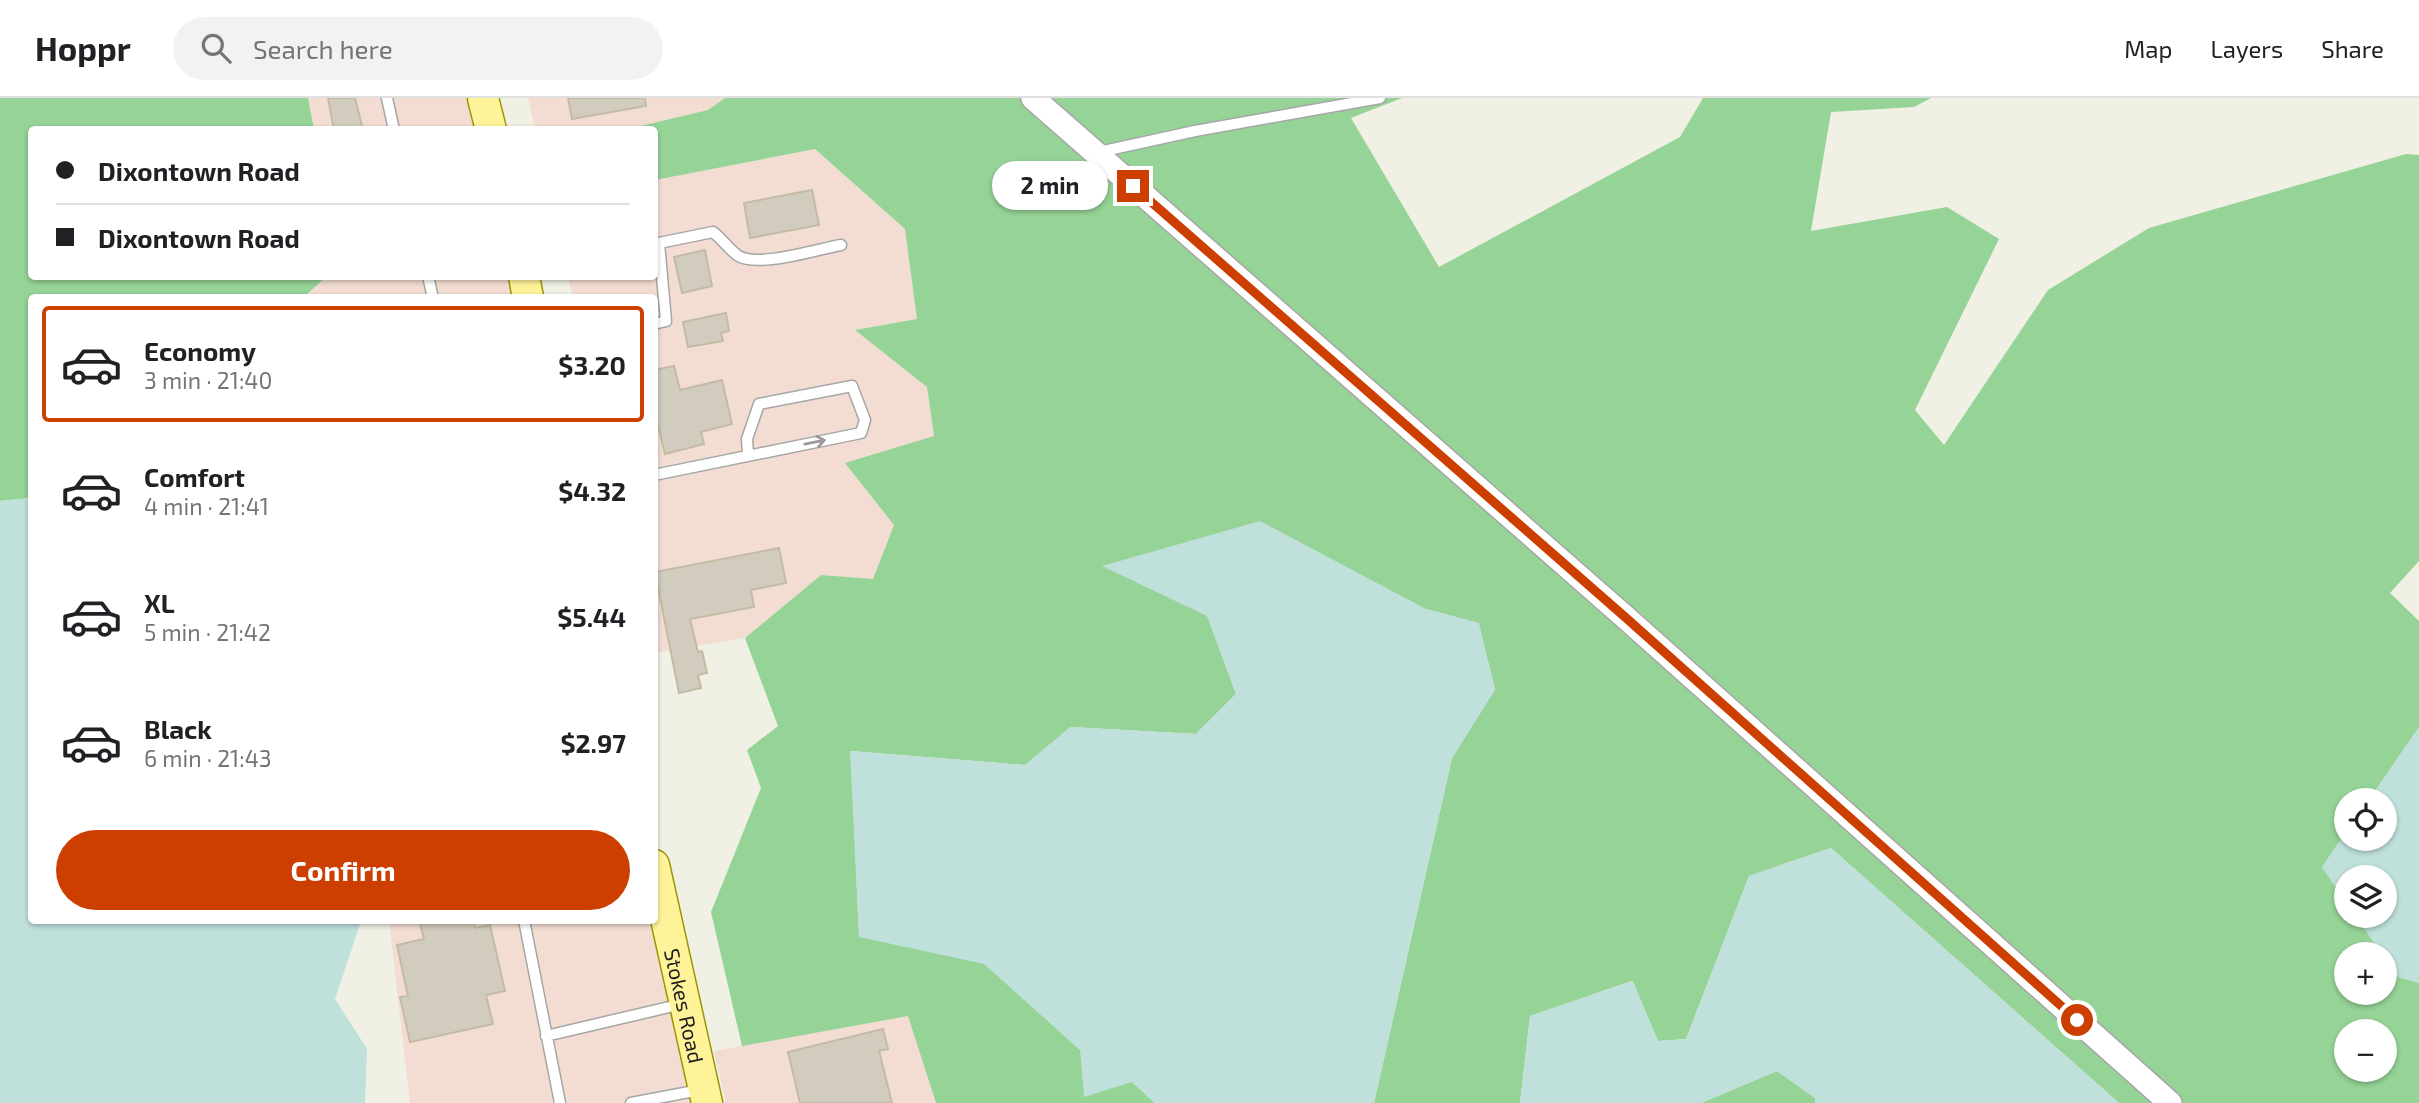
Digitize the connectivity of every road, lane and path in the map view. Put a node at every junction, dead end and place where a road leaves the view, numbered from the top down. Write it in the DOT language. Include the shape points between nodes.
graph roads {
  1 [pos="387,98"];
  2 [pos="483,98"];
  3 [pos="1033,98"];
  4 [pos="1380,98"];
  5 [pos="393,126"];
  6 [pos="490,126"];
  7 [pos="1095,153"];
  8 [pos="658,243"];
  9 [pos="841,245"];
  10 [pos="658,252"];
  11 [pos="658,323"];
  12 [pos="748,455"];
  13 [pos="658,474"];
  14 [pos="658,883"];
  15 [pos="525,924"];
  16 [pos="684,1003"];
  17 [pos="546,1036"];
  18 [pos="705,1096"];
  19 [pos="656,1101"];
  20 [pos="560,1103"];
  21 [pos="631,1103"];
  22 [pos="2170,1103"];
  1 -- 5 [label="lane"];
  2 -- 6 [label="main road"];
  3 -- 7 [label="street"];
  4 -- 7 [label="lane"];
  7 -- 22 [label="street"];
  8 -- 9 [label="lane" via="713,232 738,256 749,260"];
  10 -- 11 [label="lane" via="666,321"];
  12 -- 12 [label="lane, one-way" via="861,433 865,419 852,386 759,404 747,439"];
  12 -- 13 [label="lane"];
  14 -- 16 [label="main road, Stokes Road"];
  15 -- 17 [label="lane"];
  16 -- 17 [label="lane"];
  16 -- 18 [label="main road, Stokes Road"];
  17 -- 20 [label="lane"];
  18 -- 19 [label="lane"];
  19 -- 21 [label="lane"];
}
